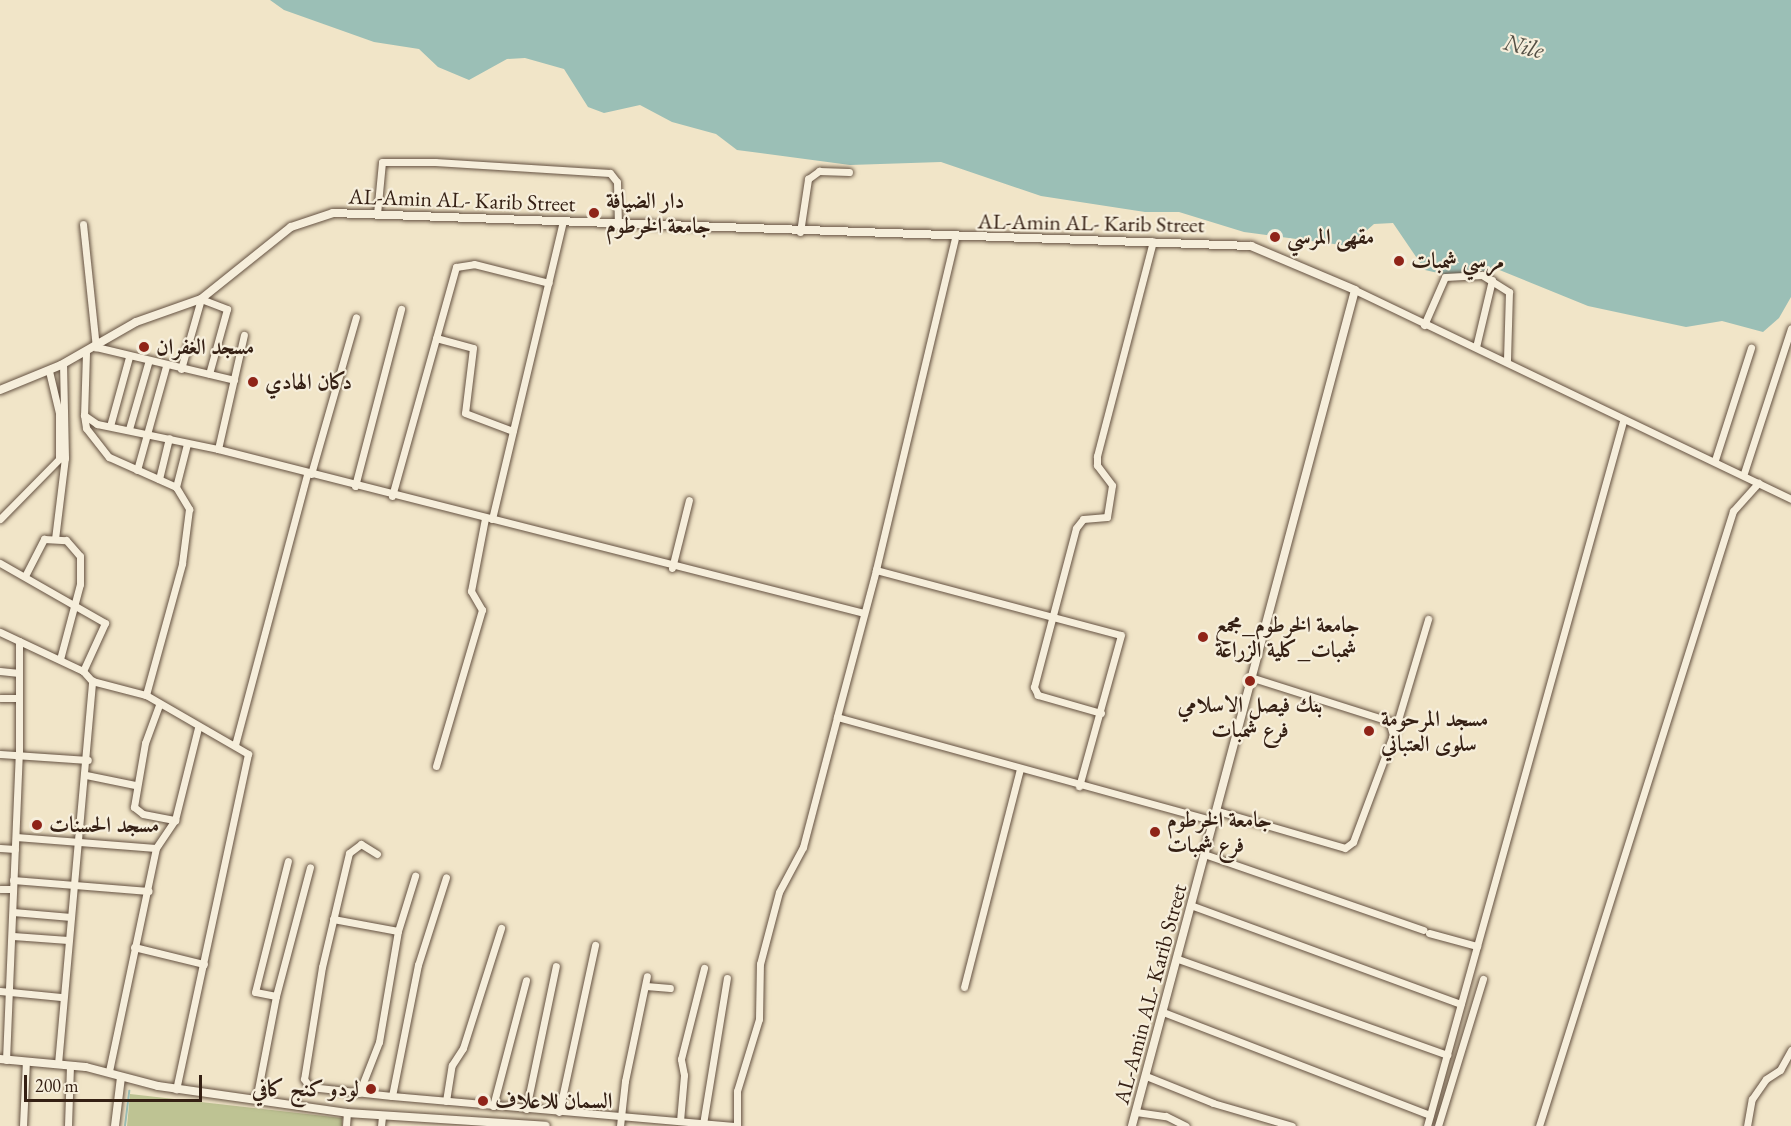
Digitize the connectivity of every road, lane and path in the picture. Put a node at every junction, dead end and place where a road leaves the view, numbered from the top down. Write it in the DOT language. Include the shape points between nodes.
graph roads {
  1 [pos="849,172"];
  2 [pos="377,214"];
  3 [pos="563,222"];
  4 [pos="83,224"];
  5 [pos="618,225"];
  6 [pos="800,232"];
  7 [pos="955,238"];
  8 [pos="1154,241"];
  9 [pos="1492,280"];
  10 [pos="549,283"];
  11 [pos="1355,290"];
  12 [pos="201,299"];
  13 [pos="401,309"];
  14 [pos="356,317"];
  15 [pos="1424,325"];
  16 [pos="1791,328"];
  17 [pos="244,335"];
  18 [pos="436,338"];
  19 [pos="96,347"];
  20 [pos="1476,347"];
  21 [pos="1751,348"];
  22 [pos="86,352"];
  23 [pos="129,357"];
  24 [pos="1507,361"];
  25 [pos="148,363"];
  26 [pos="63,364"];
  27 [pos="166,366"];
  28 [pos="182,369"];
  29 [pos="49,371"];
  30 [pos="209,374"];
  31 [pos="234,380"];
  32 [pos="0,390"];
  33 [pos="84,415"];
  34 [pos="1623,421"];
  35 [pos="110,426"];
  36 [pos="129,429"];
  37 [pos="513,431"];
  38 [pos="148,433"];
  39 [pos="169,438"];
  40 [pos="187,444"];
  41 [pos="218,448"];
  42 [pos="1715,460"];
  43 [pos="137,470"];
  44 [pos="1743,472"];
  45 [pos="309,474"];
  46 [pos="159,479"];
  47 [pos="1758,483"];
  48 [pos="355,486"];
  49 [pos="176,487"];
  50 [pos="392,496"];
  51 [pos="1791,499"];
  52 [pos="689,500"];
  53 [pos="1,516"];
  54 [pos="488,519"];
  55 [pos="55,539"];
  56 [pos="0,562"];
  57 [pos="672,568"];
  58 [pos="876,570"];
  59 [pos="25,576"];
  60 [pos="73,603"];
  61 [pos="864,613"];
  62 [pos="1052,615"];
  63 [pos="1428,619"];
  64 [pos="0,632"];
  65 [pos="19,641"];
  66 [pos="60,659"];
  67 [pos="0,671"];
  68 [pos="84,671"];
  69 [pos="19,673"];
  70 [pos="1250,677"];
  71 [pos="92,681"];
  72 [pos="146,695"];
  73 [pos="0,698"];
  74 [pos="19,698"];
  75 [pos="159,705"];
  76 [pos="1101,713"];
  77 [pos="837,717"];
  78 [pos="198,728"];
  79 [pos="1393,735"];
  80 [pos="235,746"];
  81 [pos="0,754"];
  82 [pos="20,755"];
  83 [pos="88,760"];
  84 [pos="436,766"];
  85 [pos="1020,769"];
  86 [pos="86,775"];
  87 [pos="135,785"];
  88 [pos="1079,786"];
  89 [pos="1218,811"];
  90 [pos="175,819"];
  91 [pos="1215,821"];
  92 [pos="16,837"];
  93 [pos="78,842"];
  94 [pos="0,848"];
  95 [pos="156,848"];
  96 [pos="15,849"];
  97 [pos="377,854"];
  98 [pos="1207,855"];
  99 [pos="288,861"];
  100 [pos="310,867"];
  101 [pos="415,876"];
  102 [pos="446,877"];
  103 [pos="13,880"];
  104 [pos="74,886"];
  105 [pos="0,889"];
  106 [pos="13,889"];
  107 [pos="149,891"];
  108 [pos="1193,906"];
  109 [pos="13,912"];
  110 [pos="71,917"];
  111 [pos="333,919"];
  112 [pos="501,928"];
  113 [pos="398,931"];
  114 [pos="13,936"];
  115 [pos="68,940"];
  116 [pos="595,945"];
  117 [pos="1477,946"];
  118 [pos="134,947"];
  119 [pos="1178,959"];
  120 [pos="204,964"];
  121 [pos="556,966"];
  122 [pos="704,968"];
  123 [pos="647,976"];
  124 [pos="727,978"];
  125 [pos="1483,979"];
  126 [pos="526,980"];
  127 [pos="646,986"];
  128 [pos="964,987"];
  129 [pos="670,988"];
  130 [pos="0,992"];
  131 [pos="10,992"];
  132 [pos="276,996"];
  133 [pos="61,997"];
  134 [pos="1461,1004"];
  135 [pos="1163,1012"];
  136 [pos="1791,1050"];
  137 [pos="1447,1055"];
  138 [pos="3,1059"];
  139 [pos="26,1061"];
  140 [pos="58,1064"];
  141 [pos="70,1066"];
  142 [pos="109,1071"];
  143 [pos="1146,1076"];
  144 [pos="121,1077"];
  145 [pos="176,1089"];
  146 [pos="359,1093"];
  147 [pos="392,1096"];
  148 [pos="255,1100"];
  149 [pos="446,1101"];
  150 [pos="493,1106"];
  151 [pos="529,1110"];
  152 [pos="559,1112"];
  153 [pos="1136,1112"];
  154 [pos="347,1113"];
  155 [pos="1430,1115"];
  156 [pos="382,1116"];
  157 [pos="622,1117"];
  158 [pos="680,1121"];
  159 [pos="409,1122"];
  160 [pos="68,1124"];
  161 [pos="472,1124"];
  162 [pos="703,1124"];
  163 [pos="529,1125"];
  164 [pos="23,1126"];
  165 [pos="59,1126"];
  166 [pos="115,1126"];
  167 [pos="346,1126"];
  168 [pos="381,1126"];
  169 [pos="541,1126"];
  170 [pos="546,1126"];
  171 [pos="620,1126"];
  172 [pos="1132,1126"];
  173 [pos="1186,1126"];
  174 [pos="1292,1126"];
  175 [pos="1427,1126"];
  176 [pos="1438,1126"];
  177 [pos="1539,1126"];
  178 [pos="1747,1126"];
  1 -- 6 [label="street" via="819,171 808,179"];
  2 -- 3 [label="street, AL-Amin AL- Karib Street"];
  2 -- 5 [label="street" via="382,162 435,162 610,173 617,182"];
  2 -- 12 [label="street, AL-Amin AL- Karib Street" via="333,213 306,219"];
  3 -- 5 [label="street, AL-Amin AL- Karib Street"];
  3 -- 10 [label="street"];
  4 -- 19 [label="street"];
  5 -- 6 [label="street, AL-Amin AL- Karib Street"];
  6 -- 7 [label="street, AL-Amin AL- Karib Street"];
  7 -- 8 [label="street, AL-Amin AL- Karib Street"];
  7 -- 58 [label="street"];
  8 -- 11 [label="street, AL-Amin AL- Karib Street" via="1260,248"];
  8 -- 62 [label="street" via="1097,456 1097,465 1112,485 1107,518 1079,522"];
  9 -- 15 [label="street" via="1476,274 1445,277"];
  9 -- 20 [label="street"];
  9 -- 24 [label="street" via="1509,292"];
  10 -- 18 [label="street" via="459,264"];
  10 -- 37 [label="street"];
  11 -- 15 [label="street"];
  11 -- 70 [label="street, AL-Amin AL- Karib Street"];
  12 -- 19 [label="street, AL-Amin AL- Karib Street" via="136,322"];
  12 -- 28 [label="street"];
  12 -- 30 [label="street" via="227,309"];
  13 -- 48 [label="street"];
  14 -- 45 [label="street"];
  15 -- 20 [label="street"];
  16 -- 44 [label="street"];
  17 -- 31 [label="street"];
  18 -- 37 [label="street" via="473,348 465,413"];
  18 -- 50 [label="street"];
  19 -- 22 [label="street, AL-Amin AL- Karib Street"];
  19 -- 23 [label="street"];
  20 -- 24 [label="street"];
  21 -- 42 [label="street"];
  22 -- 26 [label="street, AL-Amin AL- Karib Street"];
  22 -- 33 [label="street"];
  23 -- 25 [label="street"];
  23 -- 35 [label="street"];
  24 -- 34 [label="street"];
  25 -- 27 [label="street"];
  25 -- 36 [label="street"];
  26 -- 29 [label="street, AL-Amin AL- Karib Street"];
  26 -- 55 [label="street" via="65,458"];
  27 -- 28 [label="street"];
  27 -- 38 [label="street"];
  28 -- 30 [label="street"];
  29 -- 32 [label="street, AL-Amin AL- Karib Street"];
  29 -- 53 [label="street" via="59,413 59,459"];
  30 -- 31 [label="street"];
  31 -- 41 [label="street"];
  33 -- 35 [label="street"];
  33 -- 43 [label="street" via="86,428 109,457"];
  34 -- 42 [label="street"];
  34 -- 117 [label="street"];
  35 -- 36 [label="street"];
  36 -- 38 [label="street"];
  37 -- 54 [label="street"];
  38 -- 39 [label="street"];
  38 -- 43 [label="street"];
  39 -- 40 [label="street"];
  39 -- 46 [label="street"];
  40 -- 41 [label="street"];
  40 -- 49 [label="street"];
  41 -- 45 [label="street"];
  42 -- 44 [label="street"];
  43 -- 46 [label="street"];
  44 -- 47 [label="street"];
  45 -- 48 [label="street"];
  45 -- 80 [label="street"];
  46 -- 49 [label="street"];
  47 -- 51 [label="street"];
  47 -- 177 [label="street" via="1733,511"];
  48 -- 50 [label="street"];
  49 -- 72 [label="street" via="191,516"];
  50 -- 54 [label="street"];
  52 -- 57 [label="street"];
  54 -- 57 [label="street"];
  54 -- 84 [label="street" via="471,591 482,610"];
  55 -- 59 [label="street" via="40,542"];
  55 -- 60 [label="street" via="66,540 80,556 82,569"];
  56 -- 59 [label="street"];
  57 -- 61 [label="street"];
  58 -- 61 [label="street"];
  58 -- 62 [label="street"];
  59 -- 60 [label="street"];
  60 -- 66 [label="street"];
  60 -- 68 [label="street" via="105,623"];
  61 -- 77 [label="street"];
  62 -- 76 [label="street" via="1035,692"];
  62 -- 76 [label="street" via="1121,635"];
  63 -- 79 [label="street"];
  64 -- 65 [label="street"];
  65 -- 66 [label="street"];
  65 -- 69 [label="street"];
  66 -- 68 [label="street"];
  67 -- 69 [label="street"];
  68 -- 71 [label="street"];
  69 -- 74 [label="street"];
  70 -- 79 [label="street" via="1389,721"];
  70 -- 89 [label="street, AL-Amin AL- Karib Street"];
  71 -- 72 [label="street"];
  71 -- 83 [label="street"];
  72 -- 75 [label="street"];
  73 -- 74 [label="street"];
  74 -- 82 [label="street"];
  75 -- 78 [label="street"];
  75 -- 87 [label="street"];
  76 -- 88 [label="street"];
  77 -- 85 [label="street"];
  77 -- 162 [label="street" via="802,847 779,892 760,964 759,1019 737,1093 737,1126"];
  78 -- 80 [label="street"];
  78 -- 90 [label="street"];
  79 -- 89 [label="street" via="1353,842 1346,848"];
  80 -- 120 [label="street" via="248,754"];
  81 -- 82 [label="street"];
  82 -- 83 [label="street"];
  82 -- 92 [label="street"];
  83 -- 86 [label="street"];
  85 -- 88 [label="street"];
  85 -- 128 [label="street"];
  86 -- 87 [label="street"];
  86 -- 93 [label="street"];
  87 -- 90 [label="street" via="138,812"];
  88 -- 91 [label="street"];
  89 -- 91 [label="street, AL-Amin AL- Karib Street"];
  90 -- 95 [label="street"];
  91 -- 98 [label="street, AL-Amin AL- Karib Street"];
  92 -- 93 [label="street"];
  92 -- 96 [label="street"];
  93 -- 95 [label="street"];
  93 -- 104 [label="street"];
  94 -- 96 [label="street"];
  95 -- 107 [label="street"];
  96 -- 103 [label="street"];
  97 -- 111 [label="street" via="365,845 351,849"];
  98 -- 108 [label="street, AL-Amin AL- Karib Street"];
  98 -- 117 [label="street" via="1426,932"];
  99 -- 132 [label="street" via="255,992"];
  100 -- 132 [label="street"];
  101 -- 113 [label="street"];
  102 -- 147 [label="street" via="418,965"];
  103 -- 104 [label="street"];
  103 -- 106 [label="street"];
  104 -- 107 [label="street"];
  104 -- 110 [label="street"];
  105 -- 106 [label="street"];
  106 -- 109 [label="street"];
  107 -- 118 [label="street"];
  108 -- 119 [label="street, AL-Amin AL- Karib Street"];
  108 -- 134 [label="street"];
  109 -- 110 [label="street"];
  109 -- 114 [label="street"];
  110 -- 115 [label="street"];
  111 -- 113 [label="street"];
  111 -- 146 [label="street" via="304,1079 310,1087 346,1095"];
  112 -- 149 [label="street" via="463,1048 452,1065"];
  113 -- 146 [label="street" via="379,1042"];
  114 -- 115 [label="street"];
  114 -- 131 [label="street"];
  115 -- 133 [label="street"];
  116 -- 152 [label="street"];
  117 -- 134 [label="street"];
  118 -- 120 [label="street"];
  118 -- 142 [label="street"];
  119 -- 135 [label="street, AL-Amin AL- Karib Street"];
  119 -- 137 [label="street"];
  120 -- 145 [label="street"];
  121 -- 151 [label="street"];
  122 -- 158 [label="street" via="681,1059 684,1075"];
  123 -- 127 [label="street"];
  124 -- 162 [label="street"];
  125 -- 176 [label="street"];
  126 -- 150 [label="street"];
  127 -- 129 [label="street"];
  127 -- 157 [label="street" via="625,1081"];
  130 -- 131 [label="street"];
  131 -- 133 [label="street"];
  131 -- 138 [label="street"];
  132 -- 148 [label="street"];
  133 -- 140 [label="street"];
  134 -- 137 [label="street"];
  135 -- 143 [label="street, AL-Amin AL- Karib Street"];
  135 -- 155 [label="street"];
  136 -- 178 [label="street" via="1780,1070 1766,1079 1752,1099"];
  137 -- 155 [label="street"];
  138 -- 139 [label="street"];
  139 -- 140 [label="street"];
  139 -- 164 [label="street"];
  140 -- 141 [label="street"];
  141 -- 142 [label="street"];
  141 -- 160 [label="street"];
  142 -- 144 [label="street"];
  143 -- 153 [label="street, AL-Amin AL- Karib Street"];
  143 -- 174 [label="street" via="1213,1103"];
  144 -- 145 [label="street"];
  144 -- 166 [label="street"];
  145 -- 148 [label="street"];
  146 -- 147 [label="street"];
  147 -- 149 [label="street"];
  148 -- 154 [label="street"];
  149 -- 150 [label="street"];
  150 -- 151 [label="street"];
  151 -- 152 [label="street"];
  151 -- 163 [label="street"];
  152 -- 157 [label="street"];
  153 -- 172 [label="street, AL-Amin AL- Karib Street"];
  153 -- 173 [label="street" via="1166,1116"];
  154 -- 156 [label="street"];
  154 -- 167 [label="street"];
  155 -- 175 [label="street"];
  156 -- 159 [label="street"];
  156 -- 168 [label="street"];
  157 -- 158 [label="street"];
  157 -- 171 [label="street"];
  158 -- 162 [label="street"];
  159 -- 161 [label="street"];
  160 -- 165 [label="street"];
  161 -- 163 [label="street"];
  163 -- 169 [label="street"];
  169 -- 170 [label="street"];
}
